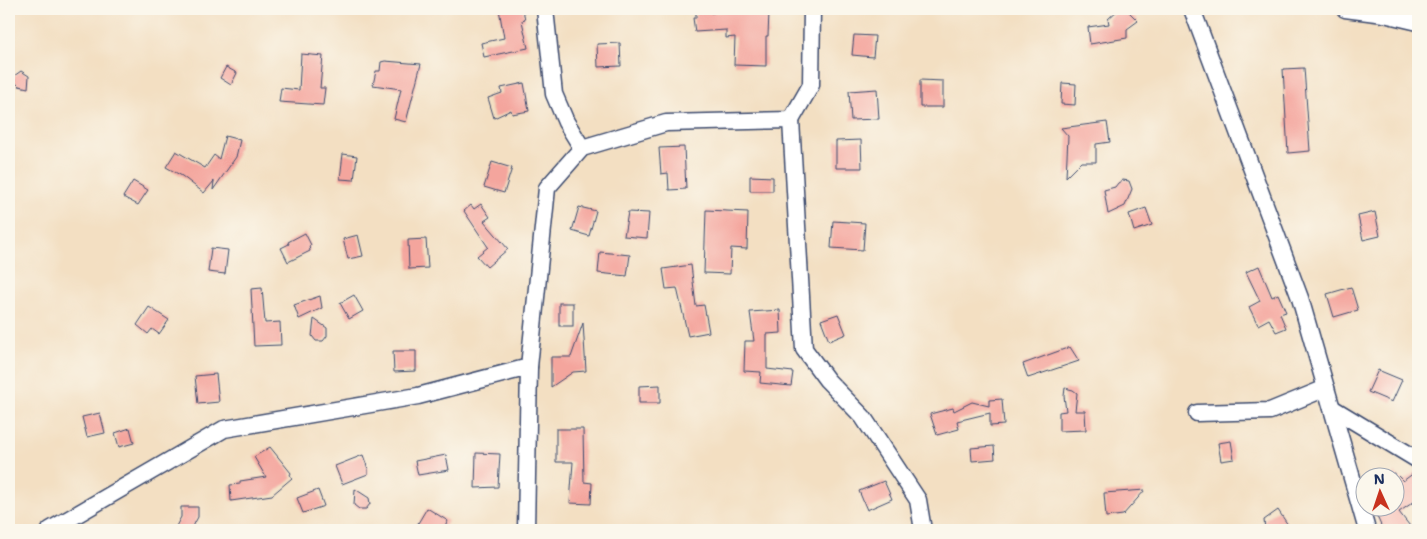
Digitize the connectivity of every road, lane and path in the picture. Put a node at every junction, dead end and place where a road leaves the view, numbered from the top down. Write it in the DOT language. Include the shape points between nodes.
graph roads {
  1 [pos="546,9"];
  2 [pos="812,9"];
  3 [pos="1192,9"];
  4 [pos="1345,9"];
  5 [pos="1418,22"];
  6 [pos="791,120"];
  7 [pos="582,148"];
  8 [pos="529,367"];
  9 [pos="1326,388"];
  10 [pos="1332,408"];
  11 [pos="1197,413"];
  12 [pos="1418,460"];
  13 [pos="50,530"];
  14 [pos="526,530"];
  15 [pos="923,530"];
  16 [pos="1367,530"];
  1 -- 7 [label="street" via="554,94"];
  2 -- 6 [label="street" via="811,85"];
  3 -- 9 [label="street" via="1300,298"];
  4 -- 5 [label="street"];
  6 -- 7 [label="street" via="666,123"];
  6 -- 15 [label="street" via="804,349 862,418 918,500"];
  7 -- 8 [label="street" via="548,188"];
  8 -- 13 [label="street" via="418,396 224,429"];
  8 -- 14 [label="street"];
  9 -- 10 [label="street"];
  9 -- 11 [label="street" via="1270,411"];
  10 -- 12 [label="street"];
  10 -- 16 [label="street"];
}
